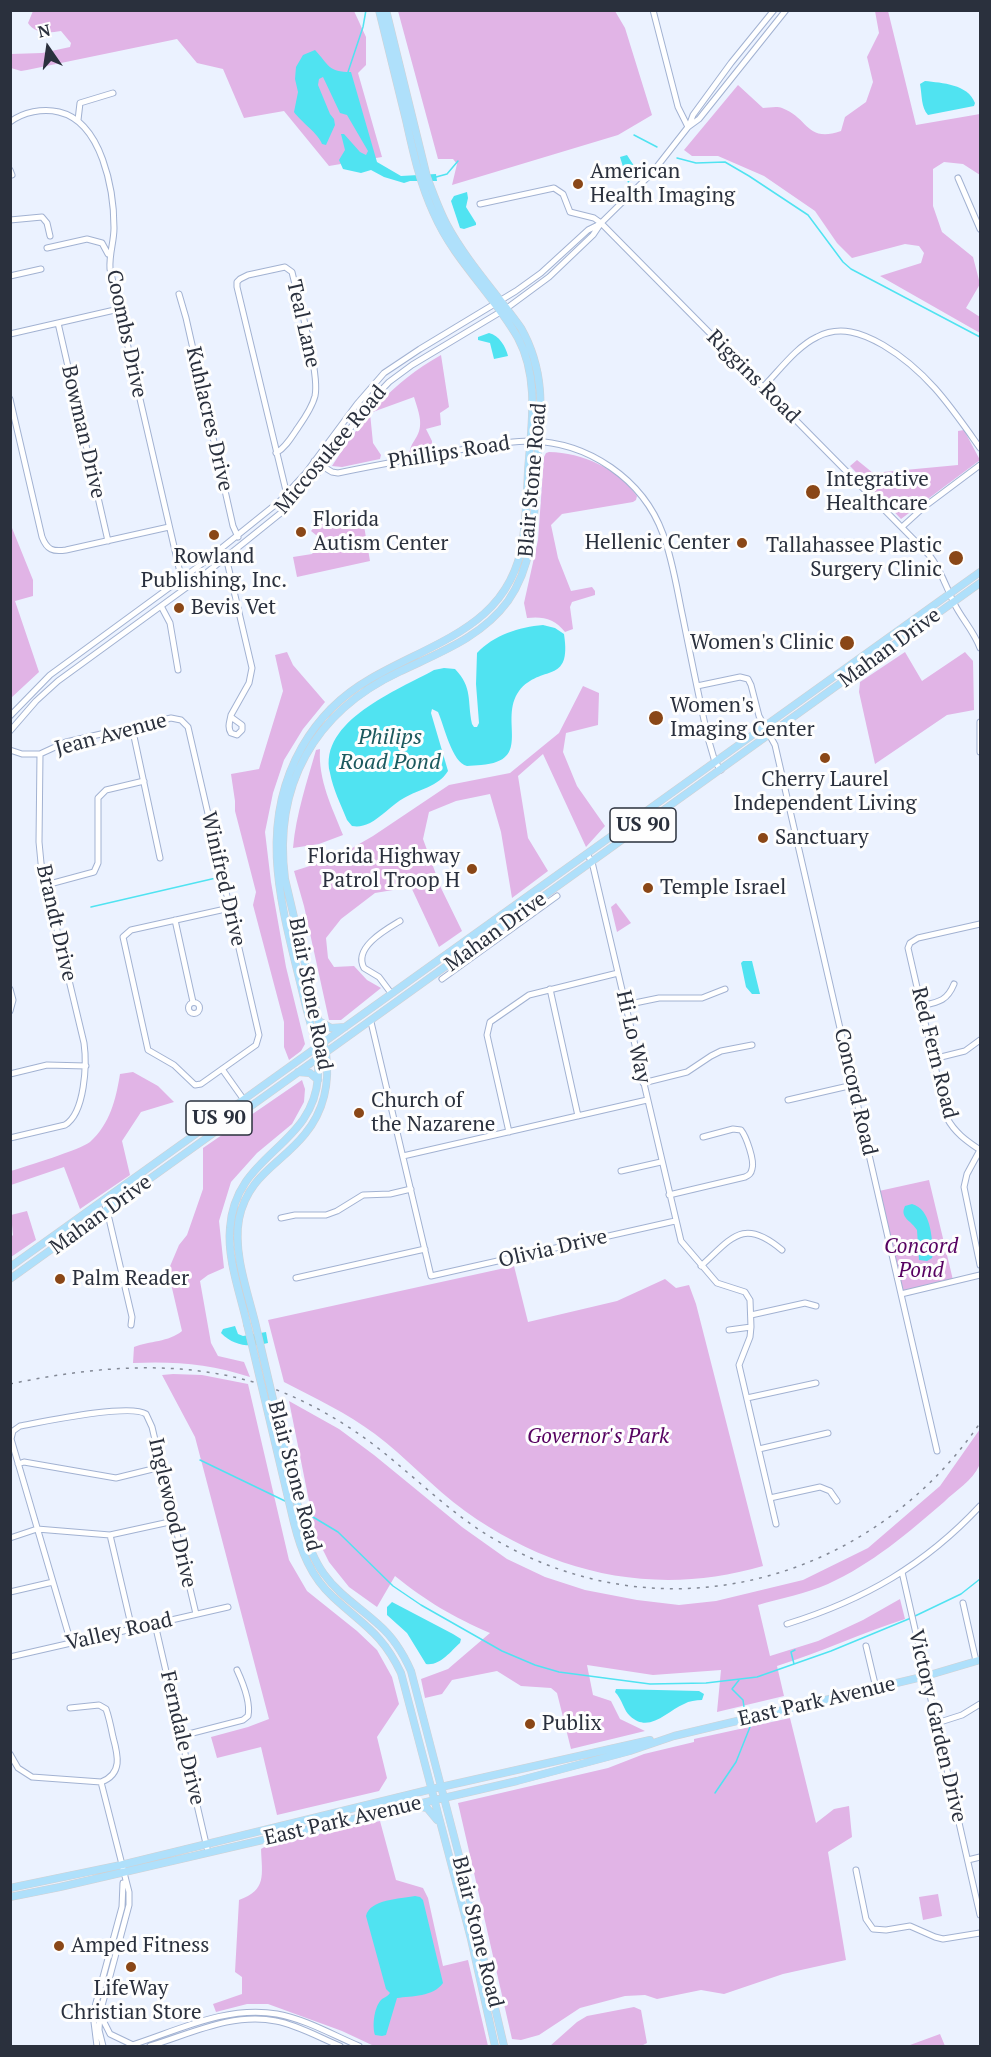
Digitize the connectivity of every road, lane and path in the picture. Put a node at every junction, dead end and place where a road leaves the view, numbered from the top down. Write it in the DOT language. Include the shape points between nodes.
graph roads {
  1 [pos="379,10"];
  2 [pos="386,10"];
  3 [pos="653,10"];
  4 [pos="774,10"];
  5 [pos="786,10"];
  6 [pos="748,41"];
  7 [pos="755,47"];
  8 [pos="113,93"];
  9 [pos="78,120"];
  10 [pos="10,122"];
  11 [pos="688,127"];
  12 [pos="958,178"];
  13 [pos="428,191"];
  14 [pos="480,204"];
  15 [pos="10,220"];
  16 [pos="601,223"];
  17 [pos="981,229"];
  18 [pos="50,236"];
  19 [pos="47,248"];
  20 [pos="109,256"];
  21 [pos="41,269"];
  22 [pos="10,276"];
  23 [pos="179,294"];
  24 [pos="498,303"];
  25 [pos="119,309"];
  26 [pos="504,310"];
  27 [pos="58,323"];
  28 [pos="10,334"];
  29 [pos="406,357"];
  30 [pos="412,365"];
  31 [pos="763,387"];
  32 [pos="10,399"];
  33 [pos="535,441"];
  34 [pos="981,448"];
  35 [pos="276,453"];
  36 [pos="314,461"];
  37 [pos="981,465"];
  38 [pos="322,466"];
  39 [pos="286,494"];
  40 [pos="292,501"];
  41 [pos="169,526"];
  42 [pos="902,527"];
  43 [pos="238,536"];
  44 [pos="108,541"];
  45 [pos="242,544"];
  46 [pos="226,557"];
  47 [pos="981,572"];
  48 [pos="182,580"];
  49 [pos="981,584"];
  50 [pos="187,587"];
  51 [pos="950,593"];
  52 [pos="954,603"];
  53 [pos="160,606"];
  54 [pos="891,636"];
  55 [pos="896,645"];
  56 [pos="981,648"];
  57 [pos="59,668"];
  58 [pos="178,670"];
  59 [pos="64,676"];
  60 [pos="831,679"];
  61 [pos="697,686"];
  62 [pos="837,687"];
  63 [pos="10,716"];
  64 [pos="231,717"];
  65 [pos="181,720"];
  66 [pos="981,722"];
  67 [pos="765,725"];
  68 [pos="132,727"];
  69 [pos="10,731"];
  70 [pos="770,734"];
  71 [pos="10,750"];
  72 [pos="981,752"];
  73 [pos="40,754"];
  74 [pos="715,762"];
  75 [pos="721,770"];
  76 [pos="144,781"];
  77 [pos="651,808"];
  78 [pos="658,815"];
  79 [pos="587,854"];
  80 [pos="160,858"];
  81 [pos="592,862"];
  82 [pos="46,885"];
  83 [pos="557,896"];
  84 [pos="230,908"];
  85 [pos="508,910"];
  86 [pos="175,920"];
  87 [pos="400,921"];
  88 [pos="517,921"];
  89 [pos="981,924"];
  90 [pos="471,936"];
  91 [pos="479,948"];
  92 [pos="618,973"];
  93 [pos="442,979"];
  94 [pos="954,984"];
  95 [pos="10,989"];
  96 [pos="550,989"];
  97 [pos="726,989"];
  98 [pos="392,993"];
  99 [pos="193,1002"];
  100 [pos="625,1005"];
  101 [pos="921,1006"];
  102 [pos="12,1008"];
  103 [pos="319,1021"];
  104 [pos="370,1022"];
  105 [pos="347,1026"];
  106 [pos="981,1040"];
  107 [pos="324,1043"];
  108 [pos="752,1045"];
  109 [pos="316,1048"];
  110 [pos="326,1053"];
  111 [pos="318,1059"];
  112 [pos="933,1059"];
  113 [pos="86,1066"];
  114 [pos="222,1069"];
  115 [pos="298,1072"];
  116 [pos="10,1074"];
  117 [pos="318,1080"];
  118 [pos="643,1083"];
  119 [pos="853,1085"];
  120 [pos="244,1100"];
  121 [pos="647,1100"];
  122 [pos="788,1100"];
  123 [pos="308,1113"];
  124 [pos="578,1116"];
  125 [pos="314,1121"];
  126 [pos="509,1132"];
  127 [pos="703,1137"];
  128 [pos="10,1138"];
  129 [pos="980,1150"];
  130 [pos="403,1156"];
  131 [pos="662,1162"];
  132 [pos="147,1169"];
  133 [pos="621,1171"];
  134 [pos="250,1174"];
  135 [pos="153,1178"];
  136 [pos="257,1179"];
  137 [pos="411,1190"];
  138 [pos="669,1195"];
  139 [pos="103,1201"];
  140 [pos="107,1210"];
  141 [pos="281,1218"];
  142 [pos="675,1221"];
  143 [pos="981,1224"];
  144 [pos="972,1226"];
  145 [pos="49,1240"];
  146 [pos="55,1248"];
  147 [pos="425,1248"];
  148 [pos="782,1250"];
  149 [pos="981,1265"];
  150 [pos="702,1266"];
  151 [pos="10,1267"];
  152 [pos="981,1275"];
  153 [pos="241,1278"];
  154 [pos="296,1278"];
  155 [pos="10,1279"];
  156 [pos="901,1294"];
  157 [pos="816,1306"];
  158 [pos="751,1315"];
  159 [pos="131,1325"];
  160 [pos="751,1327"];
  161 [pos="729,1330"];
  162 [pos="816,1383"];
  163 [pos="747,1398"];
  164 [pos="828,1433"];
  165 [pos="11,1438"];
  166 [pos="759,1449"];
  167 [pos="937,1451"];
  168 [pos="18,1464"];
  169 [pos="161,1467"];
  170 [pos="770,1498"];
  171 [pos="837,1501"];
  172 [pos="981,1506"];
  173 [pos="174,1521"];
  174 [pos="298,1523"];
  175 [pos="776,1524"];
  176 [pos="37,1529"];
  177 [pos="110,1535"];
  178 [pos="10,1538"];
  179 [pos="902,1572"];
  180 [pos="52,1582"];
  181 [pos="10,1592"];
  182 [pos="963,1604"];
  183 [pos="228,1607"];
  184 [pos="196,1614"];
  185 [pos="155,1624"];
  186 [pos="787,1624"];
  187 [pos="132,1629"];
  188 [pos="71,1643"];
  189 [pos="866,1646"];
  190 [pos="981,1647"];
  191 [pos="973,1648"];
  192 [pos="10,1657"];
  193 [pos="978,1661"];
  194 [pos="237,1670"];
  195 [pos="926,1676"];
  196 [pos="876,1688"];
  197 [pos="981,1704"];
  198 [pos="70,1708"];
  199 [pos="422,1709"];
  200 [pos="411,1712"];
  201 [pos="937,1723"];
  202 [pos="181,1736"];
  203 [pos="674,1736"];
  204 [pos="10,1754"];
  205 [pos="567,1758"];
  206 [pos="569,1767"];
  207 [pos="427,1772"];
  208 [pos="101,1782"];
  209 [pos="440,1787"];
  210 [pos="432,1789"];
  211 [pos="417,1792"];
  212 [pos="457,1795"];
  213 [pos="443,1798"];
  214 [pos="434,1800"];
  215 [pos="412,1805"];
  216 [pos="449,1822"];
  217 [pos="440,1826"];
  218 [pos="206,1844"];
  219 [pos="208,1852"];
  220 [pos="981,1857"];
  221 [pos="968,1860"];
  222 [pos="122,1868"];
  223 [pos="856,1870"];
  224 [pos="463,1871"];
  225 [pos="454,1873"];
  226 [pos="10,1888"];
  227 [pos="10,1897"];
  228 [pos="981,1915"];
  229 [pos="981,1933"];
  230 [pos="100,2013"];
  231 [pos="215,2018"];
  232 [pos="217,2025"];
  233 [pos="95,2045"];
  234 [pos="103,2046"];
  235 [pos="131,2046"];
  236 [pos="150,2046"];
  237 [pos="340,2046"];
  238 [pos="359,2046"];
  239 [pos="495,2046"];
  240 [pos="504,2046"];
  1 -- 13 [label="main road"];
  2 -- 13 [label="main road"];
  3 -- 11 [label="street" via="678,107"];
  4 -- 6 [label="street, Miccosukee Road"];
  5 -- 7 [label="street, Miccosukee Road"];
  6 -- 7 [label="street"];
  6 -- 11 [label="street, Miccosukee Road"];
  7 -- 11 [label="street, Miccosukee Road" via="699,119"];
  8 -- 9 [label="street" via="80,103"];
  9 -- 10 [label="street" via="50,110 28,113"];
  9 -- 20 [label="street, Coombs Drive" via="91,136 109,179 114,231"];
  11 -- 16 [label="street, Miccosukee Road" via="646,179"];
  12 -- 17 [label="street"];
  13 -- 24 [label="main road, Blair Stone Road"];
  14 -- 16 [label="street, Riggins Road" via="554,188 563,194 570,212"];
  15 -- 18 [label="street" via="42,217"];
  16 -- 24 [label="street, Miccosukee Road"];
  16 -- 26 [label="street, Miccosukee Road" via="558,269"];
  16 -- 31 [label="street, Riggins Road"];
  19 -- 20 [label="street" via="97,240 106,246"];
  20 -- 25 [label="street, Coombs Drive"];
  21 -- 22 [label="street"];
  23 -- 43 [label="street, Kuhlacres Drive"];
  24 -- 26 [label="main road, Blair Stone Road"];
  24 -- 29 [label="street, Miccosukee Road"];
  25 -- 27 [label="street"];
  25 -- 41 [label="street, Coombs Drive"];
  26 -- 30 [label="street, Miccosukee Road"];
  26 -- 33 [label="main road, Blair Stone Road" via="529,341 537,364 541,402"];
  27 -- 28 [label="street"];
  27 -- 44 [label="street, Bowman Drive"];
  29 -- 30 [label="street"];
  29 -- 36 [label="street, Miccosukee Road" via="366,392"];
  30 -- 38 [label="street, Miccosukee Road" via="378,393"];
  31 -- 34 [label="street" via="810,341 833,331 855,332 870,337 913,365 938,390"];
  31 -- 42 [label="street, Riggins Road"];
  32 -- 44 [label="street" via="42,537 49,549 66,550"];
  33 -- 38 [label="street, Phillips Road" via="508,442 338,472"];
  33 -- 61 [label="street, Phillips Road" via="574,449 603,462 628,482 651,509 669,555"];
  33 -- 103 [label="main road, Blair Stone Road" via="531,543 523,572 508,601 476,633 375,684 350,702 323,729 297,773 285,816 283,861"];
  33 -- 109 [label="main road, Blair Stone Road" via="523,539 515,570 500,597 469,627 349,693 312,732 287,777 277,820 276,866"];
  35 -- 35 [label="street, Teal Lane" via="284,448 309,411 316,392 292,272 285,267 237,282"];
  35 -- 39 [label="street, Teal Lane"];
  36 -- 38 [label="street, Phillips Road"];
  36 -- 39 [label="street, Miccosukee Road"];
  37 -- 42 [label="street"];
  38 -- 40 [label="street, Miccosukee Road"];
  39 -- 40 [label="street, Teal Lane"];
  39 -- 43 [label="street, Miccosukee Road"];
  40 -- 45 [label="street, Miccosukee Road"];
  41 -- 44 [label="street"];
  41 -- 48 [label="street, Coombs Drive"];
  42 -- 51 [label="street, Riggins Road" via="935,562"];
  43 -- 45 [label="street, Kuhlacres Drive"];
  43 -- 48 [label="street, Miccosukee Road"];
  45 -- 46 [label="street, Miccosukee Road"];
  46 -- 50 [label="street, Miccosukee Road"];
  46 -- 64 [label="street" via="252,668 251,679"];
  47 -- 51 [label="main road, Mahan Drive / US 90"];
  48 -- 50 [label="street, Coombs Drive"];
  48 -- 57 [label="street, Miccosukee Road"];
  49 -- 52 [label="main road, Mahan Drive / US 90"];
  50 -- 53 [label="street, Miccosukee Road"];
  51 -- 52 [label="street, Riggins Road"];
  51 -- 54 [label="main road, Mahan Drive / US 90"];
  52 -- 55 [label="main road, Mahan Drive / US 90"];
  52 -- 56 [label="street, Riggins Road"];
  53 -- 58 [label="street" via="172,630"];
  53 -- 59 [label="street, Miccosukee Road"];
  54 -- 55 [label="main road"];
  54 -- 60 [label="main road, Mahan Drive / US 90"];
  55 -- 62 [label="main road, Mahan Drive / US 90"];
  57 -- 59 [label="street"];
  57 -- 63 [label="street, Miccosukee Road"];
  59 -- 69 [label="street, Miccosukee Road" via="36,700"];
  60 -- 62 [label="main road"];
  60 -- 67 [label="main road, Mahan Drive / US 90"];
  61 -- 67 [label="street, Concord Road" via="746,678"];
  61 -- 74 [label="street, Phillips Road"];
  62 -- 70 [label="main road, Mahan Drive / US 90"];
  65 -- 68 [label="street, Jean Avenue" via="171,718"];
  65 -- 84 [label="street, Winifred Drive" via="188,727"];
  66 -- 72 [label="street"];
  67 -- 70 [label="street, Concord Road"];
  67 -- 74 [label="main road, Mahan Drive / US 90"];
  68 -- 73 [label="street, Jean Avenue" via="66,742"];
  68 -- 76 [label="street"];
  70 -- 75 [label="main road, Mahan Drive / US 90"];
  70 -- 119 [label="street, Concord Road"];
  71 -- 73 [label="street"];
  73 -- 82 [label="street, Brandt Drive" via="39,842"];
  74 -- 75 [label="street, Phillips Road"];
  74 -- 77 [label="main road, Mahan Drive / US 90"];
  75 -- 78 [label="main road, Mahan Drive / US 90"];
  76 -- 80 [label="street"];
  76 -- 82 [label="street" via="105,790 98,798 98,863 94,872"];
  77 -- 78 [label="main road"];
  77 -- 79 [label="main road, Mahan Drive / US 90"];
  78 -- 81 [label="main road, Mahan Drive / US 90"];
  79 -- 81 [label="street, Hi Lo Way"];
  79 -- 85 [label="main road, Mahan Drive / US 90"];
  81 -- 88 [label="main road, Mahan Drive / US 90"];
  81 -- 92 [label="street, Hi Lo Way"];
  82 -- 113 [label="street, Brandt Drive" via="84,1043"];
  83 -- 88 [label="street"];
  84 -- 86 [label="street"];
  84 -- 114 [label="street, Winifred Drive" via="259,1035 256,1045"];
  85 -- 88 [label="street"];
  85 -- 90 [label="main road, Mahan Drive / US 90"];
  86 -- 99 [label="street"];
  86 -- 114 [label="street" via="124,934 123,944 148,1050 174,1065 192,1083 201,1084"];
  87 -- 98 [label="street" via="381,933 361,957 364,968 379,977"];
  88 -- 91 [label="main road, Mahan Drive / US 90"];
  89 -- 101 [label="street, Red Fern Road" via="910,943"];
  90 -- 91 [label="street"];
  90 -- 98 [label="main road, Mahan Drive / US 90"];
  91 -- 93 [label="street"];
  91 -- 104 [label="main road, Mahan Drive / US 90"];
  92 -- 96 [label="street"];
  92 -- 100 [label="street, Hi Lo Way"];
  94 -- 101 [label="street" via="945,998"];
  95 -- 102 [label="street"];
  96 -- 124 [label="street"];
  96 -- 126 [label="street" via="529,995 488,1025"];
  97 -- 100 [label="street" via="702,998 659,998"];
  98 -- 105 [label="main road, Mahan Drive / US 90"];
  100 -- 118 [label="street, Hi Lo Way"];
  101 -- 112 [label="street, Red Fern Road"];
  103 -- 105 [label="main road" via="331,1028"];
  103 -- 107 [label="main road, Blair Stone Road"];
  104 -- 110 [label="main road, Mahan Drive / US 90"];
  104 -- 130 [label="street"];
  105 -- 107 [label="main road, Mahan Drive / US 90"];
  106 -- 112 [label="street" via="965,1051"];
  107 -- 109 [label="main road, Mahan Drive / US 90"];
  107 -- 110 [label="main road, Blair Stone Road"];
  108 -- 118 [label="street" via="711,1056 687,1072"];
  109 -- 111 [label="main road, Blair Stone Road"];
  109 -- 120 [label="main road, Mahan Drive / US 90"];
  110 -- 111 [label="main road, Mahan Drive / US 90"];
  110 -- 125 [label="main road, Blair Stone Road" via="326,1091"];
  111 -- 115 [label="main road, Mahan Drive / US 90"];
  111 -- 117 [label="main road, Blair Stone Road"];
  112 -- 129 [label="street, Red Fern Road" via="951,1126"];
  113 -- 116 [label="street" via="47,1065"];
  113 -- 128 [label="street, Brandt Drive" via="72,1120"];
  114 -- 120 [label="street"];
  115 -- 117 [label="main road" via="310,1072"];
  115 -- 135 [label="main road, Mahan Drive / US 90"];
  117 -- 123 [label="main road, Blair Stone Road"];
  118 -- 121 [label="street, Hi Lo Way"];
  119 -- 122 [label="street"];
  119 -- 156 [label="street, Concord Road"];
  120 -- 132 [label="main road, Mahan Drive / US 90"];
  121 -- 124 [label="street"];
  121 -- 131 [label="street, Hi Lo Way"];
  123 -- 125 [label="main road"];
  123 -- 134 [label="main road, Blair Stone Road" via="291,1136"];
  124 -- 126 [label="street"];
  125 -- 136 [label="main road, Blair Stone Road" via="296,1144"];
  126 -- 130 [label="street"];
  127 -- 138 [label="street" via="741,1130 746,1136 751,1172 745,1177"];
  129 -- 144 [label="street" via="965,1179"];
  130 -- 137 [label="street"];
  131 -- 133 [label="street"];
  131 -- 138 [label="street, Hi Lo Way"];
  132 -- 135 [label="main road"];
  132 -- 139 [label="main road, Mahan Drive / US 90"];
  134 -- 136 [label="main road"];
  134 -- 153 [label="main road, Blair Stone Road" via="234,1205 230,1227 231,1256"];
  135 -- 140 [label="main road, Mahan Drive / US 90"];
  136 -- 153 [label="main road, Blair Stone Road" via="243,1204 238,1226"];
  137 -- 141 [label="street" via="363,1195 326,1215"];
  137 -- 147 [label="street"];
  138 -- 142 [label="street, Hi Lo Way"];
  139 -- 140 [label="street"];
  139 -- 145 [label="main road, Mahan Drive / US 90"];
  140 -- 146 [label="main road, Mahan Drive / US 90"];
  140 -- 159 [label="street"];
  142 -- 147 [label="street, Olivia Drive" via="431,1276"];
  142 -- 150 [label="street, Hi Lo Way" via="681,1241"];
  143 -- 144 [label="street"];
  144 -- 149 [label="street"];
  145 -- 146 [label="main road"];
  145 -- 151 [label="main road, Mahan Drive / US 90"];
  146 -- 155 [label="main road, Mahan Drive / US 90"];
  147 -- 154 [label="street"];
  148 -- 150 [label="street" via="764,1236 748,1232 730,1240"];
  150 -- 158 [label="street, Hi Lo Way" via="720,1285 745,1292"];
  152 -- 156 [label="street"];
  153 -- 174 [label="main road, Blair Stone Road, bridge" via="255,1322"];
  153 -- 174 [label="main road, Blair Stone Road, bridge" via="247,1324"];
  156 -- 167 [label="street, Concord Road"];
  157 -- 158 [label="street" via="805,1303"];
  158 -- 160 [label="street"];
  160 -- 161 [label="street"];
  160 -- 163 [label="street" via="740,1362"];
  162 -- 163 [label="street"];
  163 -- 166 [label="street"];
  164 -- 166 [label="street"];
  165 -- 168 [label="street"];
  165 -- 169 [label="street, Inglewood Drive" via="20,1426 138,1410 152,1427"];
  166 -- 170 [label="street"];
  168 -- 169 [label="street" via="116,1478"];
  168 -- 176 [label="street"];
  169 -- 173 [label="street, Inglewood Drive"];
  170 -- 171 [label="street" via="820,1487 830,1491"];
  170 -- 175 [label="street"];
  172 -- 179 [label="street" via="954,1533"];
  173 -- 177 [label="street"];
  173 -- 184 [label="street, Inglewood Drive"];
  174 -- 199 [label="main road, Blair Stone Road" via="325,1575 380,1625 399,1648 411,1671"];
  174 -- 200 [label="main road, Blair Stone Road" via="303,1554 317,1579 376,1634 394,1658"];
  176 -- 177 [label="street"];
  176 -- 178 [label="street"];
  176 -- 180 [label="street"];
  177 -- 187 [label="street"];
  179 -- 186 [label="street" via="842,1604"];
  179 -- 195 [label="street, Victory Garden Drive"];
  180 -- 181 [label="street"];
  180 -- 188 [label="street"];
  182 -- 191 [label="street"];
  183 -- 184 [label="street, Valley Road"];
  184 -- 185 [label="street, Valley Road"];
  185 -- 187 [label="street, Valley Road"];
  185 -- 202 [label="street, Ferndale Drive"];
  187 -- 188 [label="street, Valley Road"];
  188 -- 192 [label="street, Valley Road"];
  189 -- 196 [label="street"];
  190 -- 191 [label="street"];
  191 -- 193 [label="street"];
  193 -- 195 [label="main road, East Park Avenue"];
  194 -- 202 [label="street" via="250,1711 248,1716"];
  195 -- 196 [label="main road, East Park Avenue"];
  195 -- 201 [label="street, Victory Garden Drive"];
  196 -- 203 [label="main road, East Park Avenue"];
  197 -- 201 [label="street"];
  198 -- 208 [label="street" via="99,1705 107,1712 118,1761 113,1775"];
  199 -- 200 [label="main road"];
  199 -- 209 [label="main road, Blair Stone Road"];
  200 -- 207 [label="main road, Blair Stone Road"];
  201 -- 221 [label="street, Victory Garden Drive"];
  202 -- 218 [label="street, Ferndale Drive"];
  203 -- 205 [label="main road, East Park Avenue"];
  203 -- 206 [label="main road, East Park Avenue"];
  204 -- 208 [label="street" via="18,1767 32,1777"];
  205 -- 206 [label="main road"];
  205 -- 209 [label="main road, East Park Avenue"];
  206 -- 212 [label="main road, East Park Avenue"];
  207 -- 210 [label="main road, Blair Stone Road"];
  207 -- 211 [label="main road"];
  208 -- 222 [label="street"];
  209 -- 210 [label="main road, East Park Avenue"];
  209 -- 213 [label="main road, Blair Stone Road"];
  210 -- 211 [label="main road, East Park Avenue"];
  210 -- 214 [label="main road, Blair Stone Road"];
  211 -- 218 [label="main road, East Park Avenue"];
  212 -- 213 [label="main road, East Park Avenue"];
  212 -- 216 [label="main road" via="451,1804"];
  213 -- 214 [label="main road, East Park Avenue"];
  213 -- 216 [label="main road, Blair Stone Road"];
  214 -- 215 [label="main road, East Park Avenue"];
  214 -- 217 [label="main road, Blair Stone Road"];
  215 -- 217 [label="main road" via="430,1810"];
  215 -- 219 [label="main road, East Park Avenue"];
  216 -- 224 [label="main road, Blair Stone Road"];
  217 -- 225 [label="main road, Blair Stone Road"];
  218 -- 219 [label="street, Ferndale Drive"];
  218 -- 222 [label="main road, East Park Avenue"];
  219 -- 222 [label="main road, East Park Avenue"];
  220 -- 221 [label="street"];
  221 -- 228 [label="street, Victory Garden Drive"];
  222 -- 226 [label="main road, East Park Avenue"];
  222 -- 227 [label="main road, East Park Avenue"];
  222 -- 230 [label="street" via="129,1905"];
  222 -- 233 [label="street" via="123,1903 93,2014"];
  223 -- 229 [label="street" via="866,1919 873,1929 910,1926 943,1939"];
  224 -- 225 [label="main road"];
  224 -- 240 [label="main road, Blair Stone Road"];
  225 -- 239 [label="main road, Blair Stone Road"];
  230 -- 234 [label="street"];
  230 -- 235 [label="street" via="110,2034"];
  231 -- 232 [label="street"];
  231 -- 235 [label="street"];
  231 -- 238 [label="street" via="239,2012 278,2014"];
  232 -- 236 [label="street"];
  232 -- 237 [label="street" via="248,2019 277,2021"];
}
